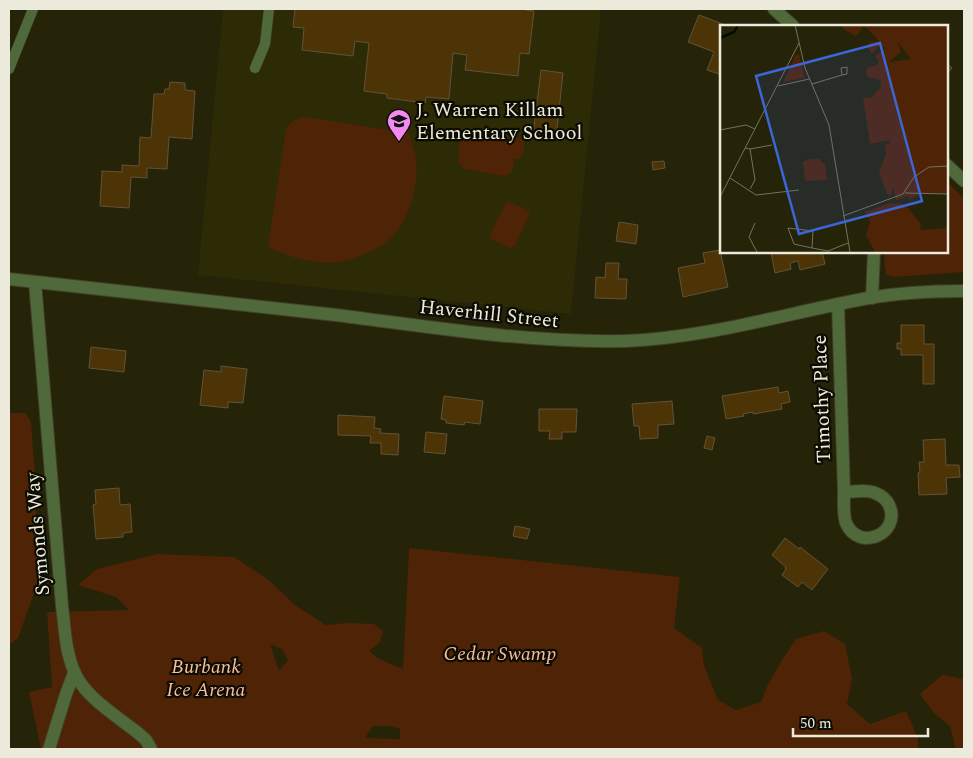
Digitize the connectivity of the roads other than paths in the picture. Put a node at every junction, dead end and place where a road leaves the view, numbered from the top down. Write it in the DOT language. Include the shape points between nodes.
graph roads {
  1 [pos="33,9"];
  2 [pos="269,9"];
  3 [pos="774,9"];
  4 [pos="792,25"];
  5 [pos="255,68"];
  6 [pos="9,69"];
  7 [pos="948,166"];
  8 [pos="964,180"];
  9 [pos="874,252"];
  10 [pos="9,279"];
  11 [pos="35,282"];
  12 [pos="964,291"];
  13 [pos="872,298"];
  14 [pos="838,304"];
  15 [pos="844,492"];
  16 [pos="74,673"];
  17 [pos="49,749"];
  18 [pos="151,749"];
  1 -- 6 [label="lane"];
  2 -- 5 [label="lane" via="265,44"];
  3 -- 4 [label="street"];
  7 -- 8 [label="street"];
  9 -- 13 [label="street"];
  10 -- 11 [label="street, Haverhill Street"];
  11 -- 14 [label="street, Haverhill Street" via="486,334 581,341 666,338"];
  11 -- 16 [label="street, Symonds Way" via="62,606"];
  12 -- 13 [label="street, Haverhill Street"];
  13 -- 14 [label="street, Haverhill Street"];
  14 -- 15 [label="street, Timothy Place"];
  15 -- 15 [label="street, Timothy Place" via="845,520 850,530 868,538 883,533 891,514 885,499 871,492"];
  16 -- 17 [label="street"];
  16 -- 18 [label="street, Symonds Way" via="89,693 146,740"];
}
